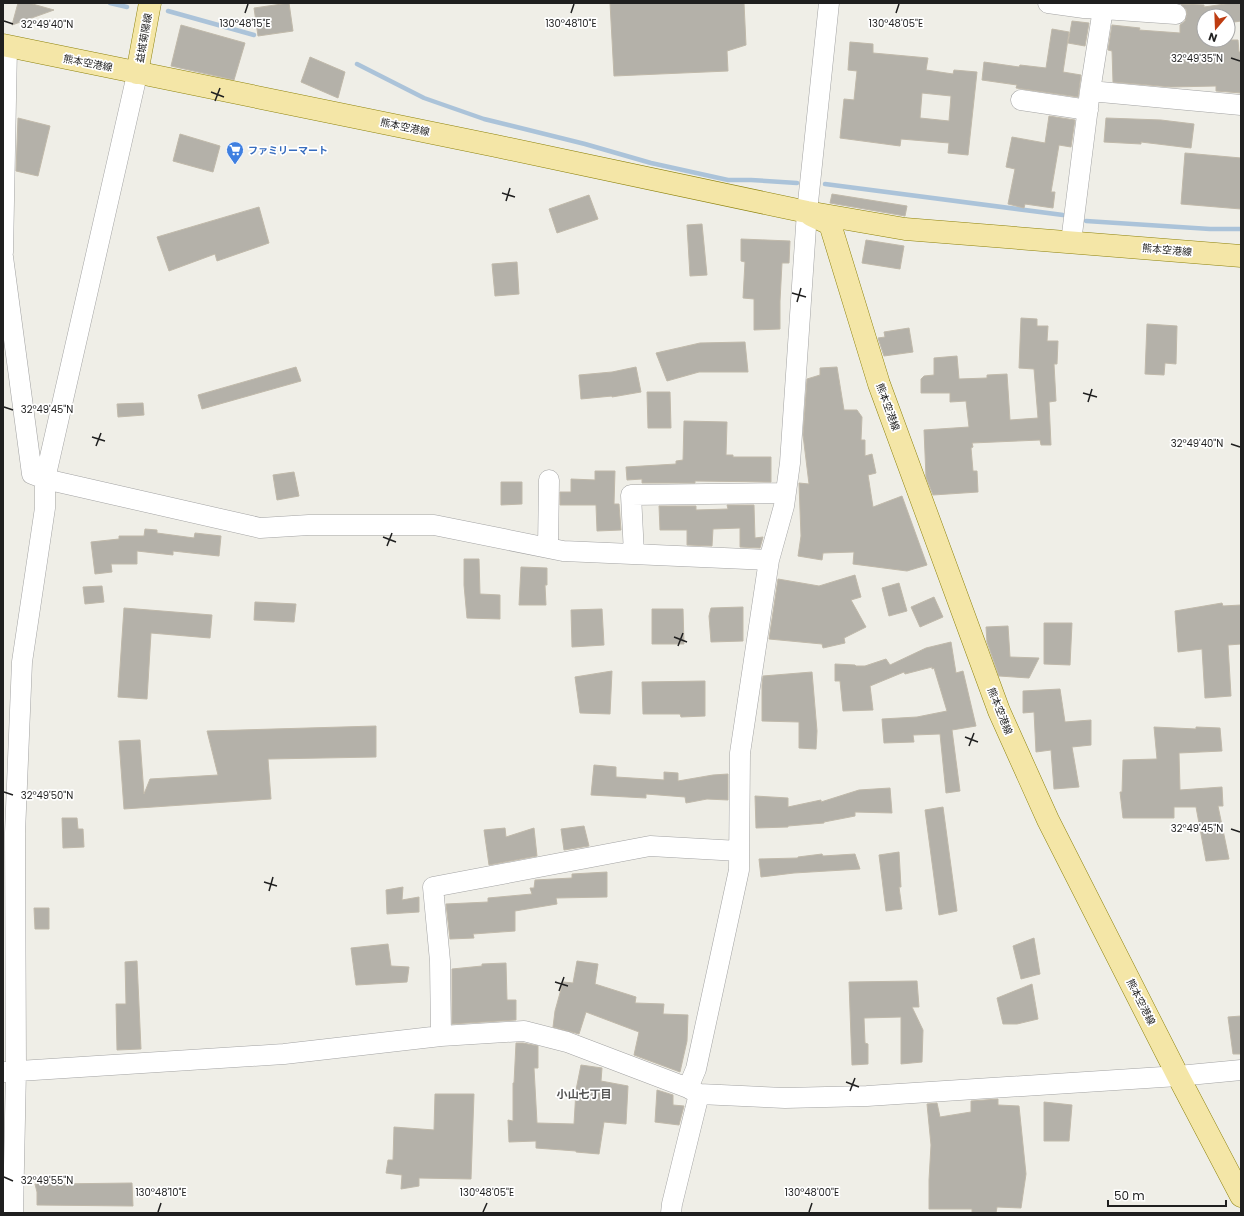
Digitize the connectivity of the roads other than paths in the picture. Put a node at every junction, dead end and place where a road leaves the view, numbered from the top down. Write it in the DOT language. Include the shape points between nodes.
graph roads {
  1 [pos="150,3"];
  2 [pos="829,3"];
  3 [pos="1048,3"];
  4 [pos="1104,6"];
  5 [pos="1176,14"];
  6 [pos="5,46"];
  7 [pos="137,76"];
  8 [pos="1090,91"];
  9 [pos="1021,100"];
  10 [pos="1241,106"];
  11 [pos="1088,110"];
  12 [pos="807,212"];
  13 [pos="1071,242"];
  14 [pos="3,252"];
  15 [pos="1241,256"];
  16 [pos="3,257"];
  17 [pos="45,478"];
  18 [pos="549,480"];
  19 [pos="786,493"];
  20 [pos="548,548"];
  21 [pos="634,554"];
  22 [pos="769,560"];
  23 [pos="739,851"];
  24 [pos="9,967"];
  25 [pos="441,1036"];
  26 [pos="1241,1070"];
  27 [pos="9,1071"];
  28 [pos="1178,1076"];
  29 [pos="693,1091"];
  30 [pos="1241,1196"];
  31 [pos="13,1213"];
  32 [pos="671,1213"];
  1 -- 7 [label="main road, 益城菊陽線"];
  2 -- 12 [label="street"];
  3 -- 4 [label="street" via="1084,8"];
  4 -- 5 [label="street"];
  4 -- 8 [label="street"];
  6 -- 7 [label="main road, 熊本空港線"];
  6 -- 14 [label="street"];
  7 -- 12 [label="main road, 熊本空港線" via="496,146"];
  7 -- 17 [label="street"];
  8 -- 10 [label="street"];
  8 -- 11 [label="street"];
  9 -- 11 [label="street"];
  11 -- 13 [label="street"];
  12 -- 13 [label="main road, 熊本空港線" via="905,230"];
  12 -- 19 [label="street"];
  12 -- 28 [label="main road, 熊本空港線" via="830,224 879,384 999,711 1048,820"];
  13 -- 15 [label="main road, 熊本空港線"];
  16 -- 17 [label="street" via="32,474"];
  17 -- 20 [label="street" via="260,528 309,525 434,525"];
  17 -- 24 [label="street" via="45,508 22,662"];
  18 -- 20 [label="street"];
  19 -- 21 [label="street" via="631,495"];
  19 -- 22 [label="street"];
  20 -- 21 [label="street"];
  21 -- 22 [label="street"];
  22 -- 23 [label="street" via="740,753"];
  23 -- 25 [label="street" via="650,846 433,887 440,961"];
  23 -- 29 [label="street" via="739,870"];
  24 -- 27 [label="street"];
  25 -- 27 [label="street" via="284,1054"];
  25 -- 29 [label="street" via="524,1031 567,1042"];
  26 -- 28 [label="street"];
  27 -- 31 [label="street"];
  28 -- 29 [label="street" via="867,1096 785,1098"];
  28 -- 30 [label="main road, 熊本空港線"];
  29 -- 32 [label="street"];
}
